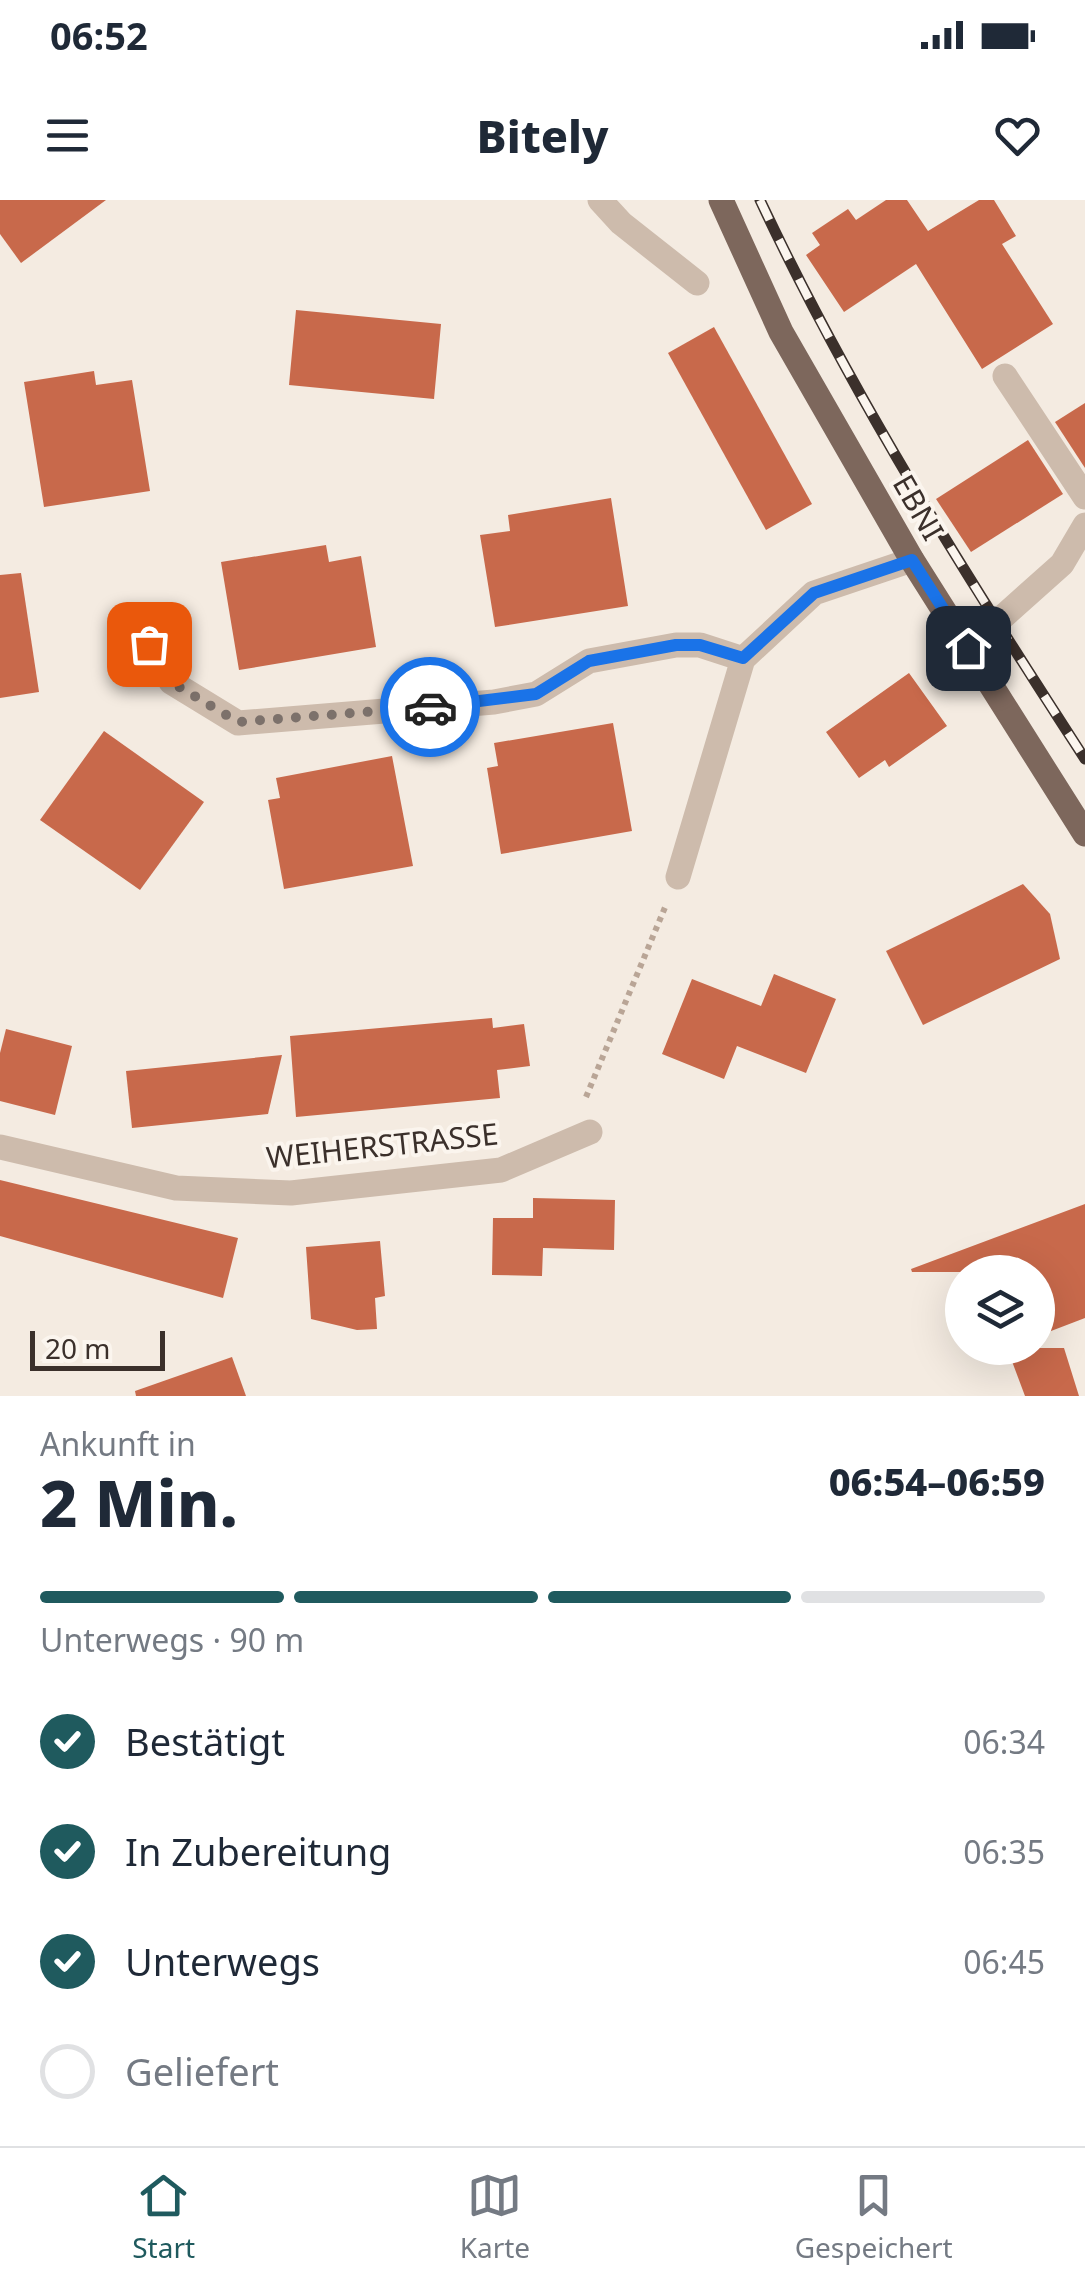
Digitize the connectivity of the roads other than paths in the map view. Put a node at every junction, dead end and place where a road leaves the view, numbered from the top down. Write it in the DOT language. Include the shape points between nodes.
graph roads {
  1 [pos="600,200"];
  2 [pos="721,200"];
  3 [pos="697,283"];
  4 [pos="1004,376"];
  5 [pos="1085,497"];
  6 [pos="1085,526"];
  7 [pos="912,560"];
  8 [pos="149,644"];
  9 [pos="968,648"];
  10 [pos="743,658"];
  11 [pos="1085,834"];
  12 [pos="678,877"];
  13 [pos="590,1132"];
  14 [pos="0,1147"];
  1 -- 3 [label="street" via="620,224"];
  2 -- 7 [label="main road, EBNI" via="780,332"];
  4 -- 5 [label="street"];
  6 -- 9 [label="street" via="1062,564"];
  7 -- 9 [label="main road, EBNI"];
  7 -- 10 [label="street" via="814,593"];
  8 -- 10 [label="street" via="171,682 238,722 494,702 536,694 589,661 676,645"];
  9 -- 11 [label="main road, EBNI"];
  10 -- 12 [label="street"];
  13 -- 14 [label="street, WEIHERSTRASSE" via="502,1170 291,1193 176,1188"];
}
